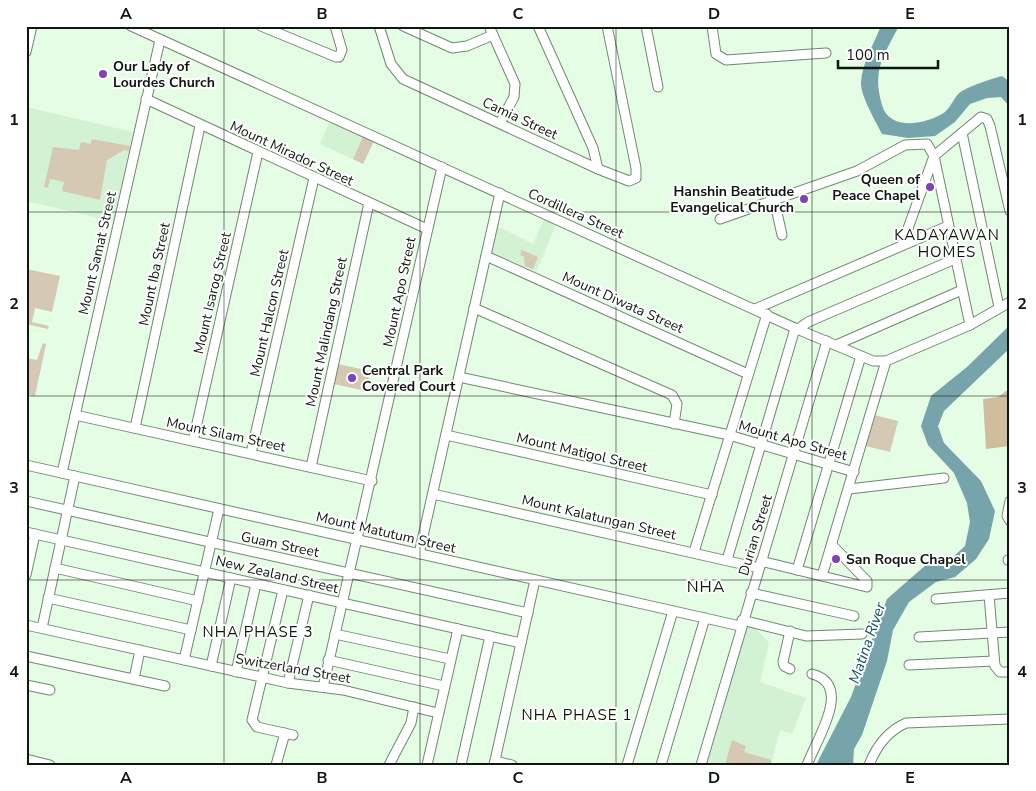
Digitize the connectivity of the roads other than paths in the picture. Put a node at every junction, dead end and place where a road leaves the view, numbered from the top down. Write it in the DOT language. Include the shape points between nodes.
graph roads {
  1 [pos="32,26"];
  2 [pos="131,26"];
  3 [pos="261,26"];
  4 [pos="336,26"];
  5 [pos="379,26"];
  6 [pos="403,26"];
  7 [pos="538,26"];
  8 [pos="607,26"];
  9 [pos="646,26"];
  10 [pos="712,26"];
  11 [pos="491,31"];
  12 [pos="160,40"];
  13 [pos="26,52"];
  14 [pos="826,53"];
  15 [pos="658,87"];
  16 [pos="146,100"];
  17 [pos="500,123"];
  18 [pos="200,126"];
  19 [pos="962,133"];
  20 [pos="258,152"];
  21 [pos="934,156"];
  22 [pos="442,166"];
  23 [pos="598,169"];
  24 [pos="314,178"];
  25 [pos="500,194"];
  26 [pos="774,199"];
  27 [pos="369,203"];
  28 [pos="1010,210"];
  29 [pos="720,219"];
  30 [pos="948,226"];
  31 [pos="428,229"];
  32 [pos="782,235"];
  33 [pos="902,245"];
  34 [pos="486,256"];
  35 [pos="955,259"];
  36 [pos="962,290"];
  37 [pos="1010,302"];
  38 [pos="999,307"];
  39 [pos="474,308"];
  40 [pos="755,309"];
  41 [pos="767,314"];
  42 [pos="970,324"];
  43 [pos="797,329"];
  44 [pos="832,343"];
  45 [pos="861,356"];
  46 [pos="886,361"];
  47 [pos="748,374"];
  48 [pos="459,377"];
  49 [pos="75,415"];
  50 [pos="674,424"];
  51 [pos="135,428"];
  52 [pos="446,435"];
  53 [pos="729,435"];
  54 [pos="193,441"];
  55 [pos="761,444"];
  56 [pos="251,454"];
  57 [pos="794,454"];
  58 [pos="828,464"];
  59 [pos="26,465"];
  60 [pos="311,467"];
  61 [pos="854,472"];
  62 [pos="62,473"];
  63 [pos="75,476"];
  64 [pos="944,478"];
  65 [pos="372,481"];
  66 [pos="849,489"];
  67 [pos="433,494"];
  68 [pos="712,495"];
  69 [pos="26,501"];
  70 [pos="1010,501"];
  71 [pos="219,508"];
  72 [pos="68,510"];
  73 [pos="1008,520"];
  74 [pos="31,533"];
  75 [pos="61,540"];
  76 [pos="358,540"];
  77 [pos="211,543"];
  78 [pos="832,544"];
  79 [pos="694,552"];
  80 [pos="419,554"];
  81 [pos="727,560"];
  82 [pos="760,564"];
  83 [pos="55,568"];
  84 [pos="797,570"];
  85 [pos="204,572"];
  86 [pos="349,572"];
  87 [pos="26,575"];
  88 [pos="822,576"];
  89 [pos="231,578"];
  90 [pos="535,580"];
  91 [pos="256,584"];
  92 [pos="283,590"];
  93 [pos="751,593"];
  94 [pos="1010,593"];
  95 [pos="989,595"];
  96 [pos="309,596"];
  97 [pos="48,598"];
  98 [pos="936,599"];
  99 [pos="198,601"];
  100 [pos="342,603"];
  101 [pos="673,611"];
  102 [pos="528,613"];
  103 [pos="854,616"];
  104 [pos="705,618"];
  105 [pos="741,623"];
  106 [pos="26,624"];
  107 [pos="42,628"];
  108 [pos="458,629"];
  109 [pos="191,630"];
  110 [pos="790,631"];
  111 [pos="1010,632"];
  112 [pos="992,633"];
  113 [pos="334,634"];
  114 [pos="862,634"];
  115 [pos="490,636"];
  116 [pos="919,637"];
  117 [pos="521,643"];
  118 [pos="140,650"];
  119 [pos="26,656"];
  120 [pos="450,659"];
  121 [pos="184,660"];
  122 [pos="328,660"];
  123 [pos="994,661"];
  124 [pos="909,665"];
  125 [pos="211,666"];
  126 [pos="790,669"];
  127 [pos="236,672"];
  128 [pos="1010,672"];
  129 [pos="812,674"];
  130 [pos="262,677"];
  131 [pos="134,679"];
  132 [pos="288,683"];
  133 [pos="26,685"];
  134 [pos="165,686"];
  135 [pos="444,686"];
  136 [pos="323,687"];
  137 [pos="50,690"];
  138 [pos="414,708"];
  139 [pos="438,713"];
  140 [pos="1010,719"];
  141 [pos="26,759"];
  142 [pos="495,763"];
  143 [pos="50,765"];
  144 [pos="276,765"];
  145 [pos="390,765"];
  146 [pos="427,765"];
  147 [pos="460,765"];
  148 [pos="512,765"];
  149 [pos="627,765"];
  150 [pos="661,765"];
  151 [pos="700,765"];
  152 [pos="807,765"];
  153 [pos="869,765"];
  1 -- 13 [label="street"];
  2 -- 12 [label="street, Cordillera Street"];
  3 -- 4 [label="street" via="339,57 342,50"];
  5 -- 17 [label="street, Camia Street" via="398,76"];
  6 -- 11 [label="street" via="452,48 467,46"];
  7 -- 23 [label="street" via="593,148"];
  8 -- 23 [label="street, Camia Street" via="636,178 625,180"];
  9 -- 15 [label="street"];
  10 -- 14 [label="street" via="716,54 726,60"];
  11 -- 17 [label="street" via="516,88"];
  12 -- 16 [label="street, Mount Samat Street"];
  12 -- 22 [label="street, Cordillera Street"];
  16 -- 18 [label="street, Mount Mirador Street"];
  16 -- 49 [label="street, Mount Samat Street"];
  17 -- 23 [label="street, Camia Street"];
  18 -- 20 [label="street, Mount Mirador Street"];
  18 -- 51 [label="street, Mount Iba Street"];
  19 -- 21 [label="street"];
  19 -- 28 [label="street" via="979,118 988,119"];
  19 -- 38 [label="street"];
  20 -- 24 [label="street, Mount Mirador Street"];
  20 -- 54 [label="street, Mount Isarog Street"];
  21 -- 26 [label="street" via="927,144 906,145 857,170"];
  21 -- 30 [label="street"];
  21 -- 33 [label="street"];
  22 -- 25 [label="street, Cordillera Street"];
  22 -- 31 [label="street, Mount Apo Street"];
  24 -- 27 [label="street, Mount Mirador Street"];
  24 -- 56 [label="street, Mount Halcon Street"];
  25 -- 34 [label="street"];
  25 -- 40 [label="street, Cordillera Street"];
  26 -- 29 [label="street"];
  26 -- 32 [label="street"];
  27 -- 31 [label="street, Mount Mirador Street"];
  27 -- 60 [label="street, Mount Malindang Street"];
  30 -- 33 [label="street"];
  30 -- 35 [label="street"];
  31 -- 65 [label="street, Mount Apo Street"];
  33 -- 40 [label="street"];
  34 -- 39 [label="street"];
  34 -- 47 [label="street, Mount Diwata Street"];
  35 -- 36 [label="street"];
  35 -- 43 [label="street"];
  36 -- 42 [label="street"];
  36 -- 44 [label="street"];
  37 -- 38 [label="street"];
  38 -- 42 [label="street"];
  39 -- 48 [label="street"];
  39 -- 50 [label="street" via="672,395 677,404"];
  40 -- 41 [label="street, Cordillera Street"];
  41 -- 43 [label="street, Cordillera Street"];
  41 -- 47 [label="street"];
  42 -- 46 [label="street"];
  43 -- 44 [label="street, Cordillera Street"];
  43 -- 55 [label="street" via="791,339"];
  44 -- 45 [label="street, Cordillera Street"];
  44 -- 57 [label="street, Durian Street"];
  45 -- 46 [label="street, Cordillera Street" via="877,362"];
  45 -- 58 [label="street"];
  46 -- 61 [label="street"];
  47 -- 53 [label="street"];
  48 -- 50 [label="street, Mount Apo Street"];
  48 -- 52 [label="street"];
  49 -- 51 [label="street, Mount Silam Street"];
  49 -- 62 [label="street, Mount Samat Street"];
  50 -- 53 [label="street, Mount Apo Street"];
  51 -- 54 [label="street, Mount Silam Street"];
  52 -- 67 [label="street"];
  52 -- 68 [label="street, Mount Matigol Street"];
  53 -- 55 [label="street, Mount Apo Street"];
  53 -- 68 [label="street"];
  54 -- 56 [label="street, Mount Silam Street"];
  55 -- 57 [label="street, Mount Apo Street"];
  55 -- 81 [label="street"];
  56 -- 60 [label="street, Mount Silam Street"];
  57 -- 58 [label="street, Mount Apo Street"];
  57 -- 82 [label="street, Durian Street"];
  58 -- 61 [label="street, Mount Apo Street"];
  58 -- 84 [label="street"];
  59 -- 62 [label="street, Mount Matutum Street"];
  60 -- 65 [label="street, Mount Silam Street"];
  61 -- 66 [label="street"];
  62 -- 63 [label="street, Mount Matutum Street"];
  63 -- 71 [label="street, Mount Matutum Street"];
  63 -- 72 [label="street"];
  64 -- 66 [label="street"];
  65 -- 76 [label="street, Mount Apo Street"];
  66 -- 78 [label="street"];
  67 -- 79 [label="street, Mount Kalatungan Street"];
  67 -- 80 [label="street"];
  68 -- 79 [label="street"];
  69 -- 72 [label="street, Guam Street"];
  70 -- 73 [label="street"];
  71 -- 76 [label="street, Mount Matutum Street"];
  71 -- 77 [label="street"];
  72 -- 75 [label="street"];
  72 -- 77 [label="street, Guam Street"];
  74 -- 75 [label="street, New Zealand Street"];
  74 -- 87 [label="street"];
  75 -- 83 [label="street"];
  75 -- 85 [label="street, New Zealand Street"];
  76 -- 80 [label="street, Mount Matutum Street"];
  76 -- 86 [label="street, Mount Apo Street"];
  77 -- 85 [label="street"];
  77 -- 86 [label="street, Guam Street"];
  78 -- 88 [label="street"];
  78 -- 88 [label="street, Mount Kalatungan Street" via="868,584 865,588"];
  79 -- 81 [label="street, Mount Kalatungan Street"];
  80 -- 90 [label="street, Mount Matutum Street"];
  81 -- 82 [label="street, Mount Kalatungan Street"];
  82 -- 84 [label="street, Mount Kalatungan Street"];
  82 -- 93 [label="street, Durian Street"];
  83 -- 97 [label="street"];
  83 -- 99 [label="street"];
  84 -- 88 [label="street, Mount Kalatungan Street"];
  85 -- 89 [label="street, New Zealand Street"];
  85 -- 99 [label="street"];
  86 -- 100 [label="street, Mount Apo Street"];
  86 -- 102 [label="street, Guam Street"];
  89 -- 91 [label="street, New Zealand Street"];
  89 -- 125 [label="street"];
  90 -- 101 [label="street, Mount Matutum Street"];
  90 -- 102 [label="street"];
  91 -- 92 [label="street, New Zealand Street"];
  91 -- 127 [label="street"];
  92 -- 96 [label="street, New Zealand Street"];
  92 -- 130 [label="street"];
  93 -- 103 [label="street"];
  93 -- 105 [label="street, Durian Street"];
  94 -- 95 [label="street"];
  95 -- 98 [label="street"];
  95 -- 112 [label="street"];
  96 -- 100 [label="street, New Zealand Street"];
  96 -- 132 [label="street"];
  97 -- 107 [label="street"];
  97 -- 109 [label="street"];
  99 -- 109 [label="street"];
  100 -- 108 [label="street, New Zealand Street"];
  100 -- 113 [label="street, Mount Apo Street"];
  101 -- 104 [label="street, Mount Matutum Street"];
  101 -- 149 [label="street"];
  102 -- 117 [label="street"];
  104 -- 105 [label="street, Mount Matutum Street"];
  104 -- 150 [label="street"];
  105 -- 110 [label="street, Mount Matutum Street"];
  105 -- 151 [label="street, Durian Street"];
  106 -- 107 [label="street, Switzerland Street"];
  107 -- 118 [label="street, Switzerland Street"];
  108 -- 115 [label="street, New Zealand Street"];
  108 -- 120 [label="street"];
  109 -- 121 [label="street"];
  110 -- 114 [label="street, Mount Matutum Street" via="812,636"];
  110 -- 126 [label="street" via="783,662"];
  111 -- 112 [label="street"];
  112 -- 116 [label="street"];
  112 -- 123 [label="street"];
  113 -- 120 [label="street"];
  113 -- 122 [label="street, Mount Apo Street"];
  115 -- 117 [label="street, New Zealand Street"];
  115 -- 147 [label="street"];
  117 -- 142 [label="street"];
  118 -- 121 [label="street, Switzerland Street"];
  118 -- 131 [label="street"];
  119 -- 131 [label="street"];
  120 -- 135 [label="street"];
  121 -- 125 [label="street, Switzerland Street"];
  122 -- 135 [label="street"];
  122 -- 136 [label="street, Mount Apo Street"];
  123 -- 124 [label="street"];
  123 -- 128 [label="street" via="997,670"];
  125 -- 127 [label="street, Switzerland Street"];
  127 -- 130 [label="street, Switzerland Street"];
  129 -- 152 [label="street" via="826,681 833,692 831,707"];
  130 -- 132 [label="street, Switzerland Street"];
  130 -- 144 [label="street" via="252,723 289,734"];
  131 -- 134 [label="street"];
  132 -- 136 [label="street, Switzerland Street"];
  133 -- 137 [label="street"];
  135 -- 139 [label="street"];
  136 -- 138 [label="street, Switzerland Street"];
  138 -- 139 [label="street, Switzerland Street"];
  138 -- 145 [label="street" via="411,723"];
  139 -- 146 [label="street"];
  140 -- 153 [label="street" via="906,723 885,738"];
  141 -- 143 [label="street"];
  142 -- 148 [label="street"];
}
